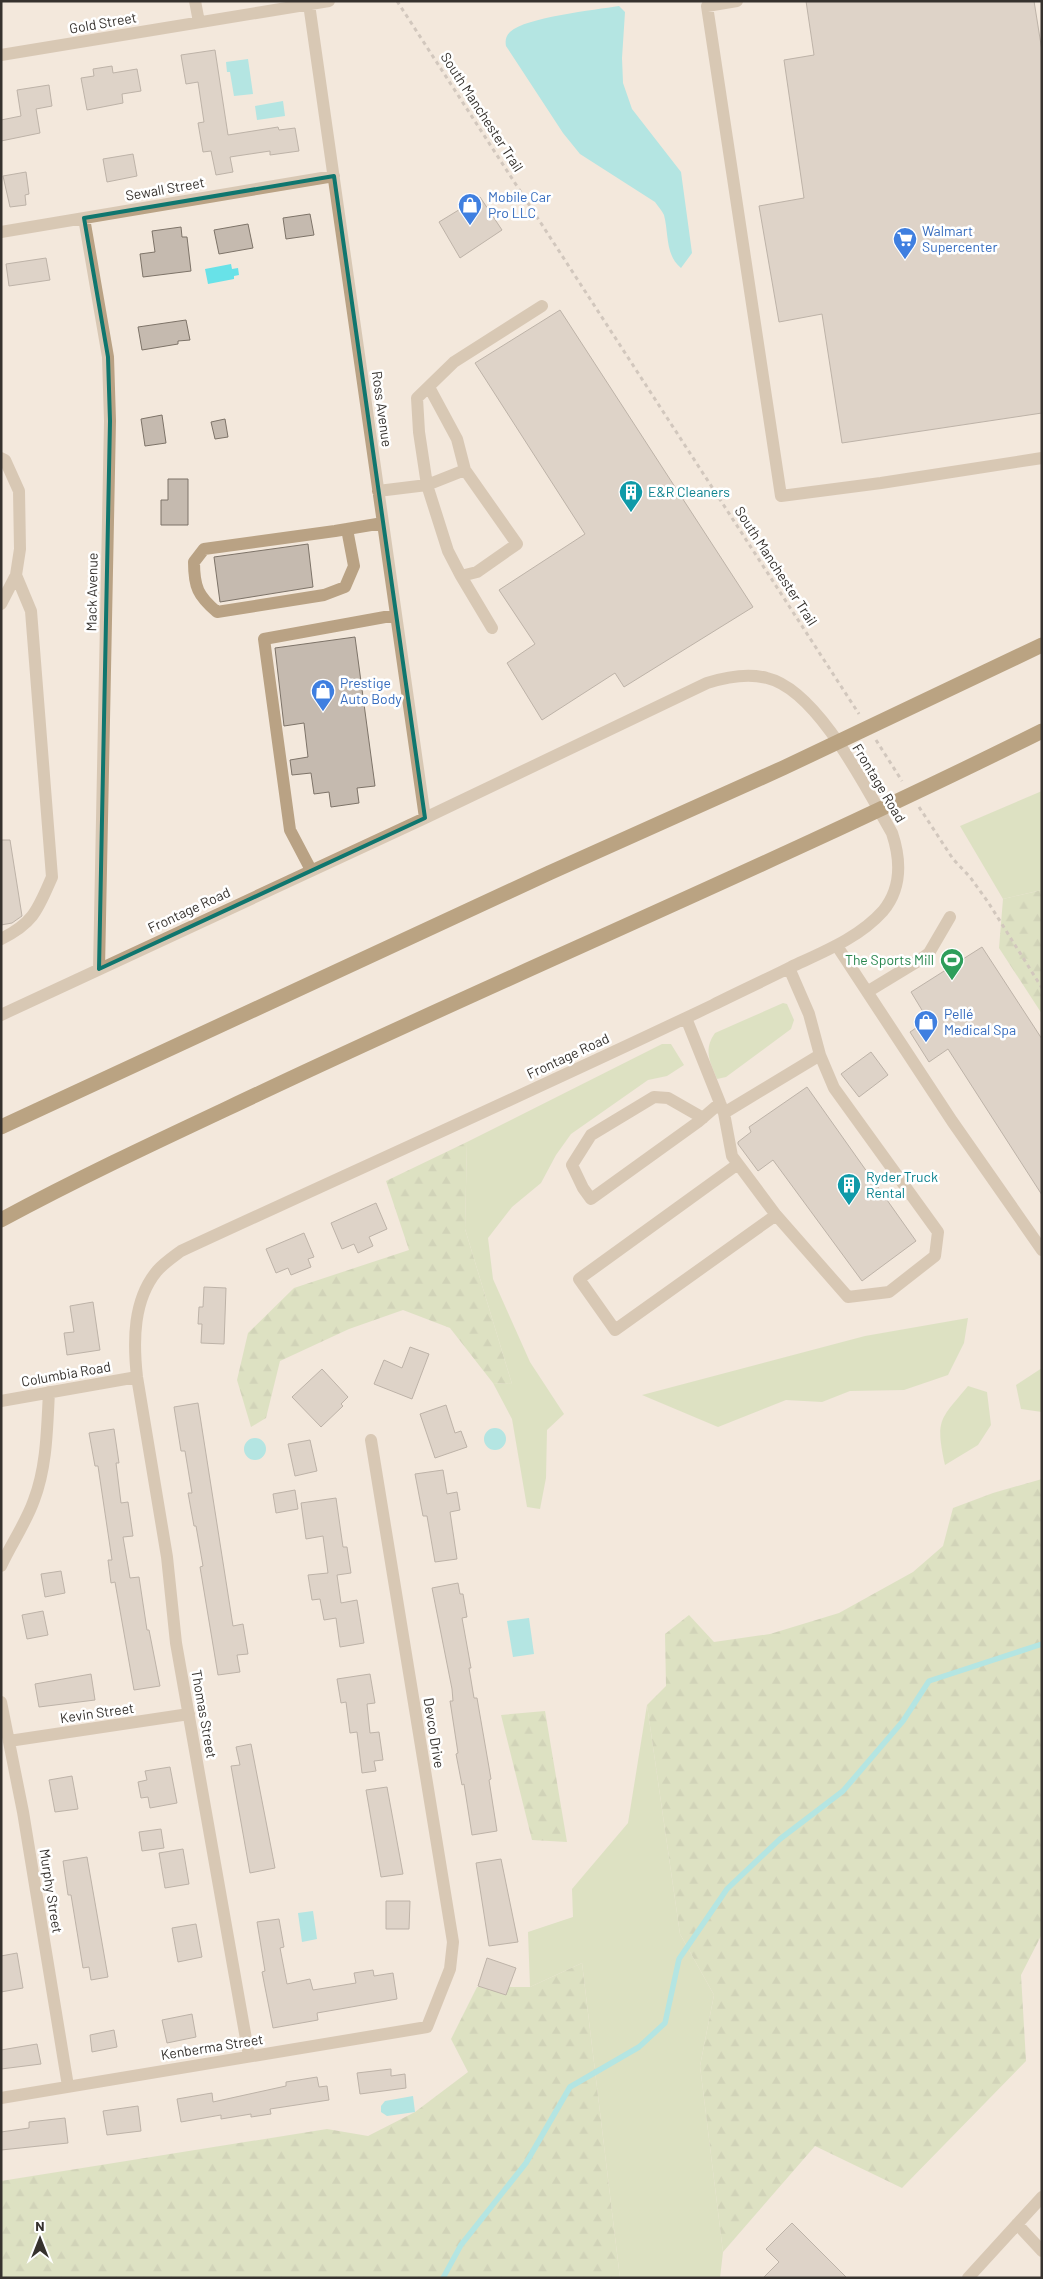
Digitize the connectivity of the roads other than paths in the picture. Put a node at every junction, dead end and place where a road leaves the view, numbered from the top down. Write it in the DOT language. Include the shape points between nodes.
graph roads {
  1 [pos="195,1"];
  2 [pos="329,1"];
  3 [pos="737,1"];
  4 [pos="309,4"];
  5 [pos="199,22"];
  6 [pos="1,55"];
  7 [pos="334,176"];
  8 [pos="84,218"];
  9 [pos="1,232"];
  10 [pos="542,306"];
  11 [pos="429,387"];
  12 [pos="1,458"];
  13 [pos="1042,458"];
  14 [pos="465,470"];
  15 [pos="427,484"];
  16 [pos="378,491"];
  17 [pos="383,523"];
  18 [pos="347,529"];
  19 [pos="16,575"];
  20 [pos="461,576"];
  21 [pos="1,604"];
  22 [pos="396,615"];
  23 [pos="492,628"];
  24 [pos="1042,645"];
  25 [pos="1042,731"];
  26 [pos="1042,735"];
  27 [pos="1016,744"];
  28 [pos="425,818"];
  29 [pos="311,870"];
  30 [pos="950,917"];
  31 [pos="1,939"];
  32 [pos="837,946"];
  33 [pos="789,968"];
  34 [pos="99,969"];
  35 [pos="867,992"];
  36 [pos="1,1015"];
  37 [pos="686,1018"];
  38 [pos="820,1055"];
  39 [pos="722,1108"];
  40 [pos="703,1118"];
  41 [pos="1,1127"];
  42 [pos="738,1164"];
  43 [pos="776,1215"];
  44 [pos="1,1220"];
  45 [pos="1042,1250"];
  46 [pos="137,1377"];
  47 [pos="49,1392"];
  48 [pos="1,1401"];
  49 [pos="371,1440"];
  50 [pos="1,1566"];
  51 [pos="1,1702"];
  52 [pos="189,1714"];
  53 [pos="8,1741"];
  54 [pos="427,2027"];
  55 [pos="249,2056"];
  56 [pos="68,2086"];
  57 [pos="1,2098"];
  58 [pos="1042,2197"];
  59 [pos="1017,2224"];
  60 [pos="1042,2251"];
  61 [pos="968,2278"];
  1 -- 5 [label="street"];
  2 -- 4 [label="street, Gold Street"];
  3 -- 13 [label="street" via="707,6 781,496"];
  4 -- 5 [label="street, Gold Street"];
  4 -- 7 [label="street, Ross Avenue"];
  5 -- 6 [label="street, Gold Street"];
  7 -- 8 [label="street, Sewall Street"];
  7 -- 16 [label="street, Ross Avenue"];
  8 -- 9 [label="street, Sewall Street"];
  8 -- 34 [label="street, Mack Avenue" via="108,357 110,421"];
  10 -- 11 [label="street" via="454,362"];
  11 -- 14 [label="street" via="457,439"];
  11 -- 15 [label="street" via="418,398 419,432"];
  12 -- 19 [label="street" via="20,491 20,549"];
  14 -- 15 [label="street"];
  14 -- 20 [label="street" via="517,544 477,572"];
  15 -- 16 [label="street"];
  15 -- 20 [label="street" via="448,551"];
  16 -- 17 [label="street, Ross Avenue"];
  17 -- 18 [label="street"];
  17 -- 22 [label="street, Ross Avenue"];
  18 -- 18 [label="street" via="204,549 194,562 194,581 203,600 217,612 324,595 345,587 354,566"];
  19 -- 21 [label="street"];
  19 -- 31 [label="street" via="30,611 52,877 37,912 19,930"];
  20 -- 23 [label="street"];
  22 -- 28 [label="street, Ross Avenue"];
  22 -- 29 [label="street" via="264,639 290,830"];
  24 -- 41 [label="highway"];
  25 -- 27 [label="highway"];
  26 -- 27 [label="highway"];
  27 -- 44 [label="highway" via="840,828 360,1045 78,1179"];
  28 -- 29 [label="street, Frontage Road"];
  28 -- 32 [label="street, Frontage Road" via="707,683 736,677 767,678 794,691 846,753 892,833 896,846 898,876 893,896 873,920"];
  29 -- 34 [label="street, Frontage Road"];
  30 -- 35 [label="street" via="929,952"];
  32 -- 33 [label="street, Frontage Road"];
  32 -- 35 [label="street"];
  33 -- 37 [label="street, Frontage Road"];
  33 -- 38 [label="street" via="810,1014"];
  34 -- 36 [label="street, Frontage Road"];
  35 -- 45 [label="street"];
  37 -- 39 [label="street"];
  37 -- 46 [label="street, Frontage Road" via="181,1251 157,1271 141,1301 135,1339"];
  38 -- 39 [label="street"];
  38 -- 43 [label="street" via="834,1088 938,1232 935,1256 889,1292 848,1297"];
  39 -- 40 [label="street"];
  39 -- 42 [label="street" via="732,1156"];
  40 -- 40 [label="street" via="591,1199 572,1165 591,1135 654,1097 668,1098"];
  42 -- 43 [label="street"];
  42 -- 43 [label="street" via="579,1278 615,1330"];
  46 -- 47 [label="street, Columbia Road"];
  46 -- 52 [label="street, Thomas Street"];
  47 -- 48 [label="street, Columbia Road"];
  47 -- 50 [label="street" via="45,1458 40,1479 26,1518"];
  49 -- 54 [label="street, Devco Drive" via="453,1942 450,1969"];
  51 -- 53 [label="street, Murphy Street"];
  52 -- 53 [label="street, Kevin Street"];
  52 -- 55 [label="street, Thomas Street"];
  53 -- 56 [label="street, Murphy Street" via="23,1812"];
  54 -- 55 [label="street, Kenberma Street"];
  55 -- 56 [label="street, Kenberma Street"];
  56 -- 57 [label="street, Kenberma Street"];
  58 -- 59 [label="street"];
  59 -- 60 [label="street"];
  59 -- 61 [label="street"];
}
